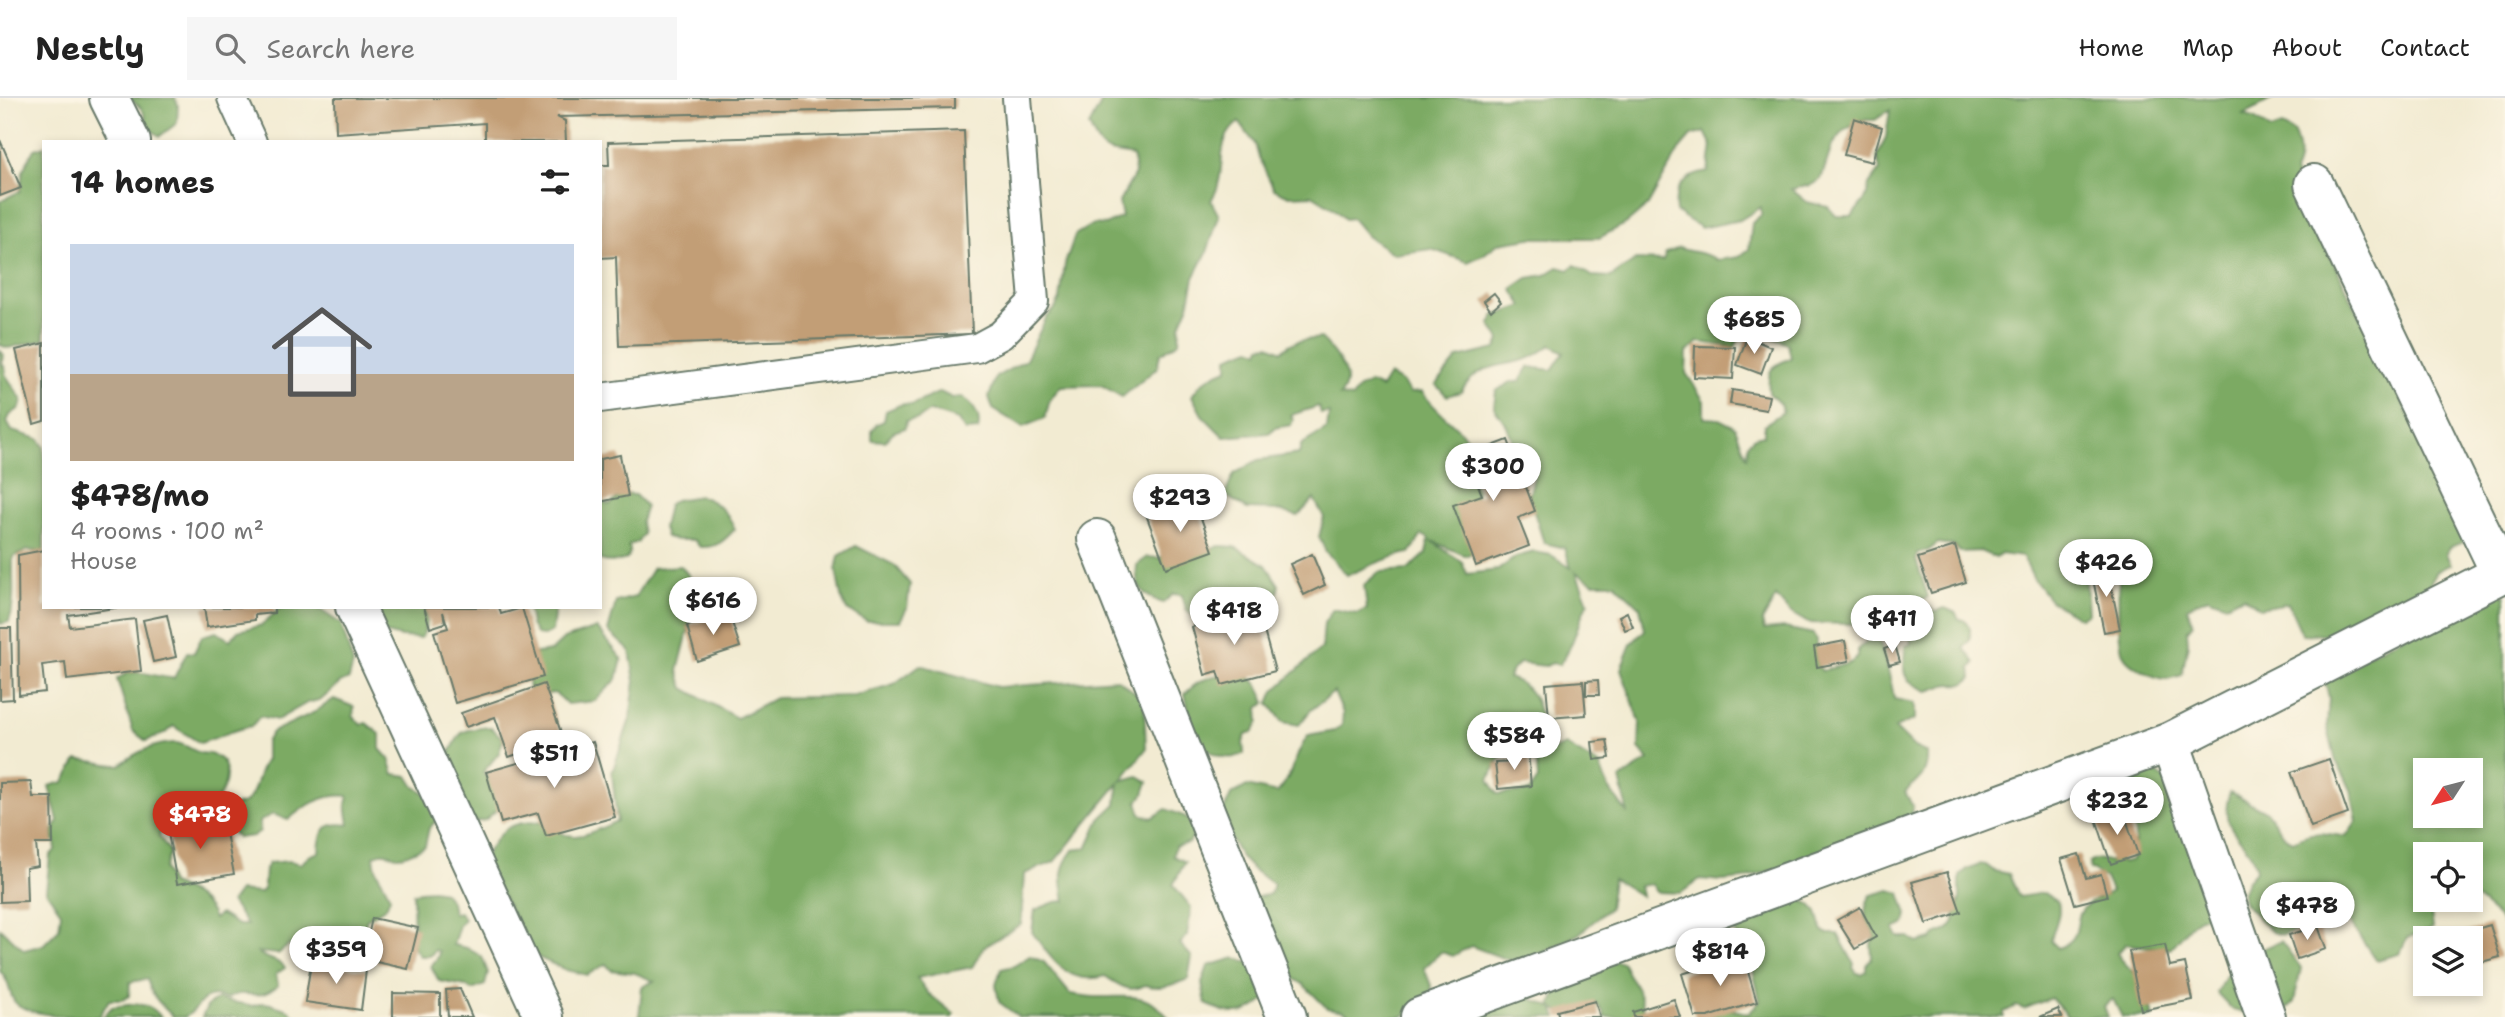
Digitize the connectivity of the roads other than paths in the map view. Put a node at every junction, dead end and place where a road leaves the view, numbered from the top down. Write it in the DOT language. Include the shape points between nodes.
graph roads {
  1 [pos="109,98"];
  2 [pos="232,98"];
  3 [pos="1017,98"];
  4 [pos="130,140"];
  5 [pos="251,140"];
  6 [pos="2314,184"];
  7 [pos="602,398"];
  8 [pos="1097,539"];
  9 [pos="2503,573"];
  10 [pos="356,609"];
  11 [pos="2170,742"];
  12 [pos="544,1017"];
  13 [pos="1287,1017"];
  14 [pos="1420,1017"];
  15 [pos="2266,1017"];
  1 -- 4 [label="street"];
  2 -- 5 [label="lane"];
  3 -- 7 [label="lane" via="1034,301 1001,335 977,348"];
  6 -- 9 [label="street"];
  8 -- 13 [label="street"];
  9 -- 11 [label="street"];
  10 -- 12 [label="street"];
  11 -- 14 [label="street"];
  11 -- 15 [label="street"];
}
